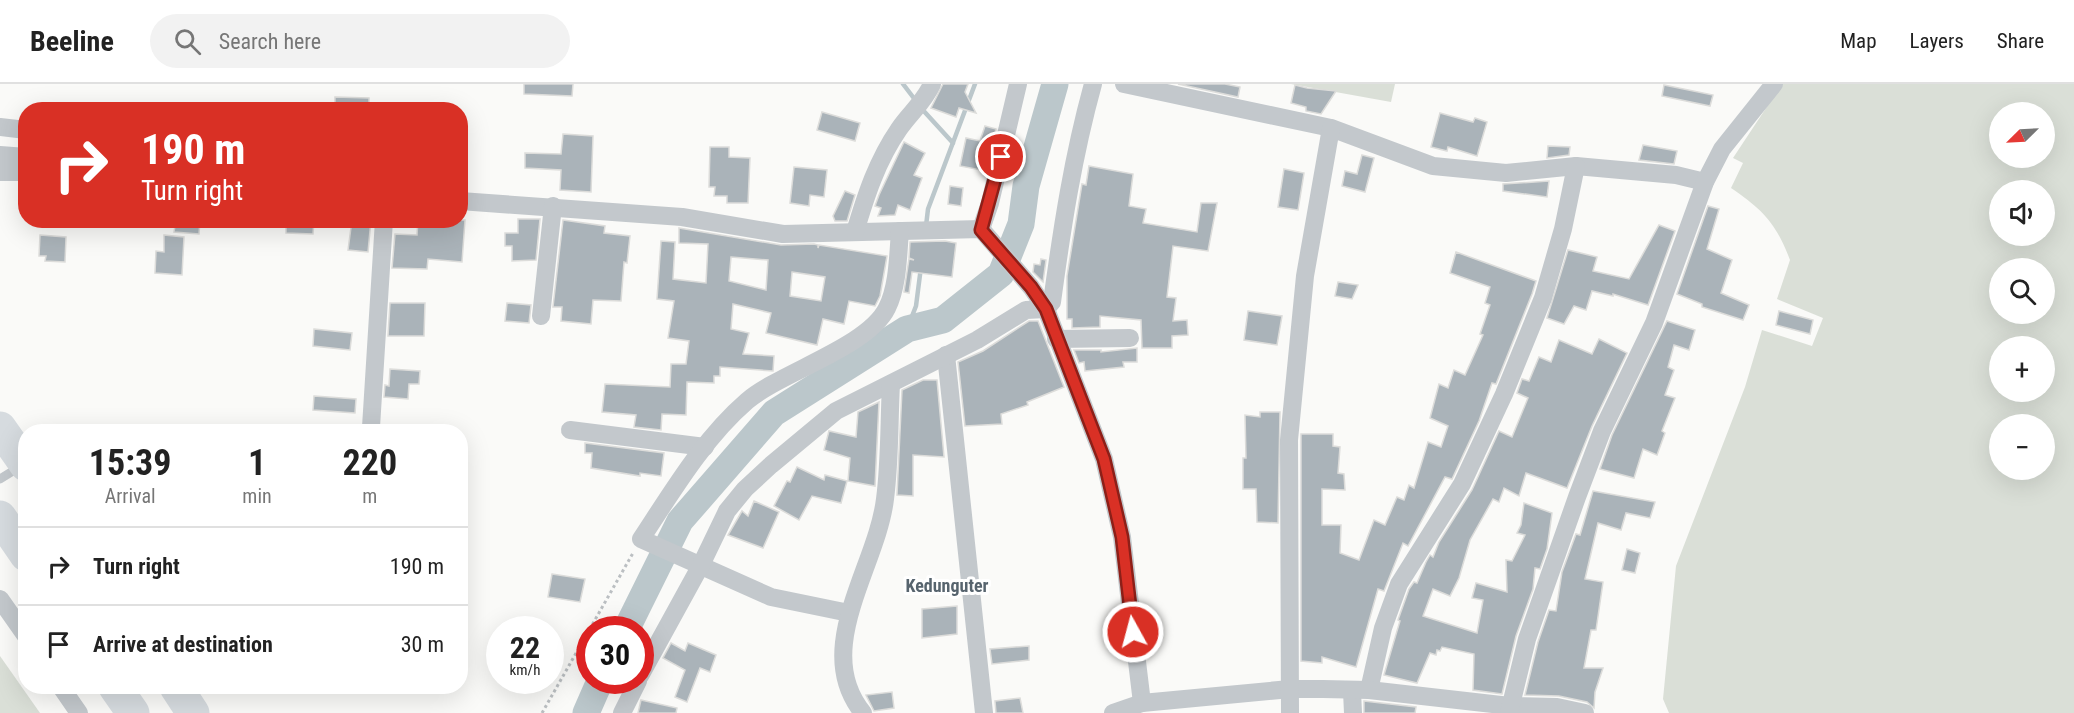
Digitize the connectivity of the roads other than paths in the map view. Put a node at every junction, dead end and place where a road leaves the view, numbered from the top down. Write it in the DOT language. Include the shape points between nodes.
graph roads {
  1 [pos="1018,84"];
  2 [pos="1093,84"];
  3 [pos="1124,84"];
  4 [pos="1773,84"];
  5 [pos="929,90"];
  6 [pos="0,127"];
  7 [pos="1331,128"];
  8 [pos="18,129"];
  9 [pos="17,160"];
  10 [pos="1576,166"];
  11 [pos="0,172"];
  12 [pos="1705,182"];
  13 [pos="468,201"];
  14 [pos="553,206"];
  15 [pos="384,228"];
  16 [pos="907,231"];
  17 [pos="855,232"];
  18 [pos="979,233"];
  19 [pos="1046,309"];
  20 [pos="541,316"];
  21 [pos="1130,338"];
  22 [pos="1056,339"];
  23 [pos="946,356"];
  24 [pos="891,384"];
  25 [pos="371,424"];
  26 [pos="0,428"];
  27 [pos="570,430"];
  28 [pos="705,447"];
  29 [pos="17,469"];
  30 [pos="0,517"];
  31 [pos="18,543"];
  32 [pos="697,564"];
  33 [pos="0,599"];
  34 [pos="849,613"];
  35 [pos="18,625"];
  36 [pos="654,648"];
  37 [pos="1290,689"];
  38 [pos="1360,690"];
  39 [pos="66,694"];
  40 [pos="120,694"];
  41 [pos="181,694"];
  42 [pos="632,694"];
  43 [pos="1142,703"];
  44 [pos="1510,709"];
  45 [pos="79,713"];
  46 [pos="133,713"];
  47 [pos="193,713"];
  48 [pos="622,713"];
  49 [pos="863,713"];
  50 [pos="984,713"];
  51 [pos="1114,713"];
  52 [pos="1290,713"];
  53 [pos="1353,713"];
  54 [pos="1585,713"];
  1 -- 18 [label="street" via="990,203"];
  2 -- 19 [label="street" via="1070,184 1052,302"];
  3 -- 7 [label="street"];
  4 -- 12 [label="street" via="1722,149"];
  5 -- 17 [label="street" via="899,129 872,177"];
  6 -- 8 [label="street"];
  7 -- 10 [label="street" via="1433,165 1506,173"];
  7 -- 37 [label="street" via="1305,276 1289,440"];
  9 -- 11 [label="street"];
  10 -- 12 [label="street" via="1676,175"];
  10 -- 38 [label="street" via="1543,298 1504,394 1462,484 1399,584"];
  12 -- 44 [label="street" via="1654,323 1602,432 1577,497 1527,639"];
  13 -- 14 [label="street"];
  14 -- 17 [label="street" via="682,217 783,234"];
  14 -- 20 [label="street"];
  15 -- 25 [label="street"];
  16 -- 17 [label="street"];
  16 -- 18 [label="street"];
  16 -- 28 [label="street" via="882,316 858,337 748,400"];
  18 -- 19 [label="street" via="1031,287"];
  19 -- 22 [label="street"];
  19 -- 23 [label="street" via="1026,310"];
  21 -- 22 [label="street"];
  22 -- 43 [label="street" via="1104,459 1118,521"];
  23 -- 24 [label="street"];
  23 -- 50 [label="street"];
  24 -- 32 [label="street" via="836,411 745,489"];
  24 -- 34 [label="street" via="885,500 879,530"];
  26 -- 29 [label="highway"];
  27 -- 28 [label="street"];
  28 -- 32 [label="street" via="645,540"];
  30 -- 31 [label="highway"];
  32 -- 34 [label="street" via="771,597"];
  32 -- 36 [label="street"];
  33 -- 35 [label="street"];
  34 -- 49 [label="street" via="845,681"];
  37 -- 38 [label="street"];
  37 -- 43 [label="street"];
  37 -- 52 [label="street"];
  38 -- 44 [label="street"];
  38 -- 53 [label="street"];
  39 -- 45 [label="street"];
  40 -- 46 [label="highway"];
  41 -- 47 [label="highway"];
  42 -- 48 [label="street"];
  43 -- 51 [label="street"];
  44 -- 54 [label="street" via="1557,707"];
}
